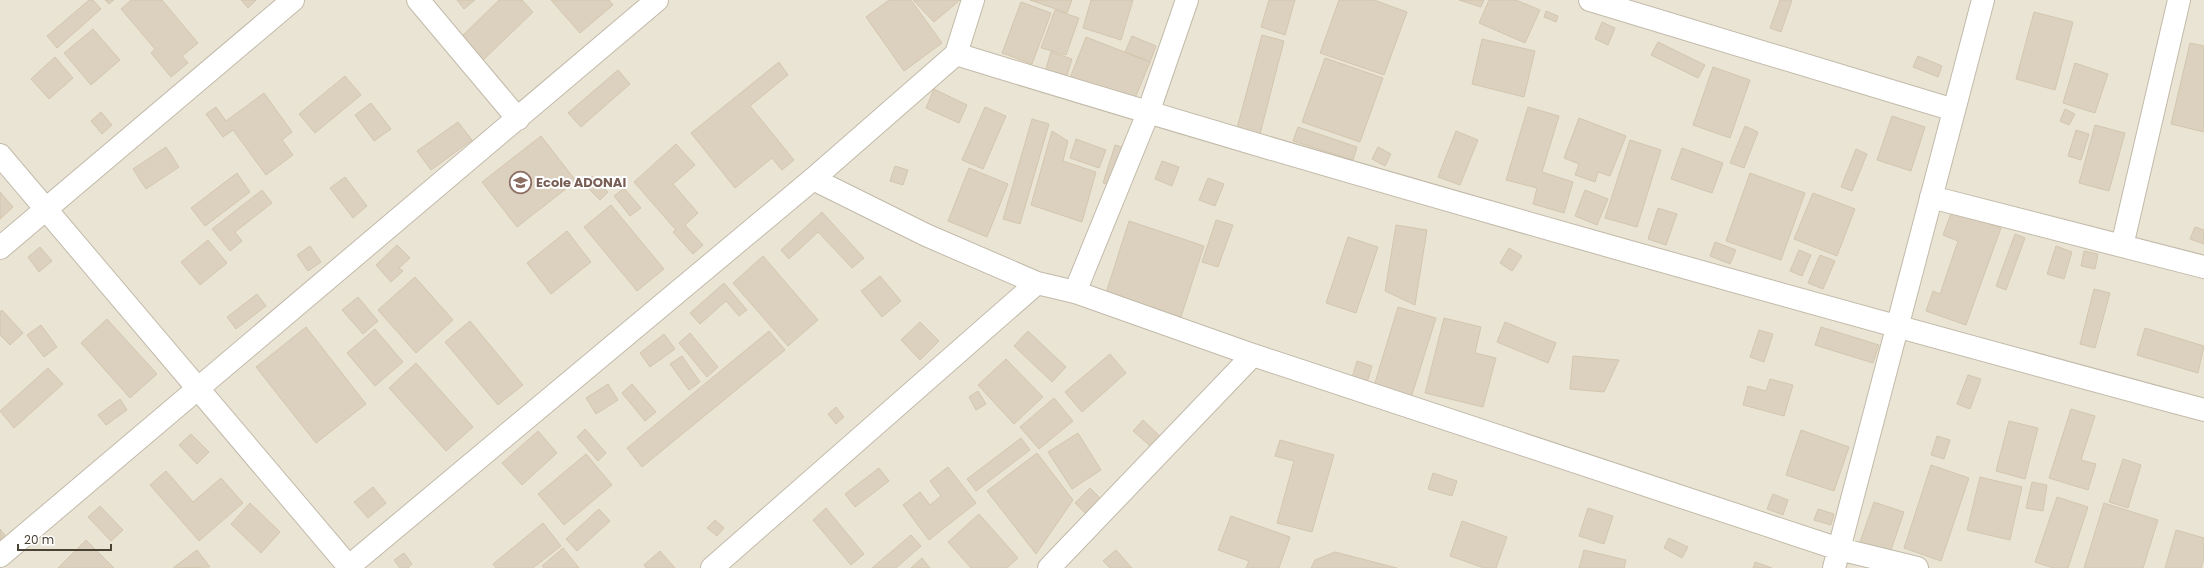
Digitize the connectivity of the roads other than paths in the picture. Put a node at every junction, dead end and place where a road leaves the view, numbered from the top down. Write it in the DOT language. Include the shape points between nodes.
graph roads {
  1 [pos="293,0"];
  2 [pos="418,0"];
  3 [pos="657,0"];
  4 [pos="973,0"];
  5 [pos="1187,0"];
  6 [pos="1590,0"];
  7 [pos="1983,0"];
  8 [pos="2179,0"];
  9 [pos="956,54"];
  10 [pos="1954,110"];
  11 [pos="1148,113"];
  12 [pos="518,119"];
  13 [pos="0,155"];
  14 [pos="813,179"];
  15 [pos="1931,197"];
  16 [pos="45,209"];
  17 [pos="2122,246"];
  18 [pos="0,248"];
  19 [pos="2204,267"];
  20 [pos="1037,283"];
  21 [pos="1075,292"];
  22 [pos="1897,327"];
  23 [pos="1253,355"];
  24 [pos="198,388"];
  25 [pos="2204,410"];
  26 [pos="0,556"];
  27 [pos="1836,559"];
  28 [pos="349,567"];
  29 [pos="712,568"];
  30 [pos="1050,568"];
  31 [pos="1917,568"];
  1 -- 16 [label="street"];
  2 -- 12 [label="street"];
  3 -- 12 [label="street"];
  4 -- 9 [label="street"];
  5 -- 11 [label="street"];
  6 -- 10 [label="street"];
  7 -- 10 [label="street"];
  8 -- 17 [label="street"];
  9 -- 11 [label="street"];
  9 -- 14 [label="street"];
  10 -- 15 [label="street"];
  11 -- 21 [label="street"];
  11 -- 22 [label="street"];
  12 -- 24 [label="street"];
  13 -- 16 [label="street"];
  14 -- 20 [label="street" via="926,235"];
  14 -- 28 [label="street"];
  15 -- 17 [label="street"];
  15 -- 22 [label="street"];
  16 -- 18 [label="street"];
  16 -- 24 [label="street"];
  17 -- 19 [label="street"];
  20 -- 21 [label="street"];
  20 -- 29 [label="street"];
  21 -- 23 [label="street"];
  22 -- 25 [label="street"];
  22 -- 27 [label="street"];
  23 -- 27 [label="street"];
  23 -- 30 [label="street"];
  24 -- 26 [label="street"];
  24 -- 28 [label="street"];
  27 -- 31 [label="street"];
}
